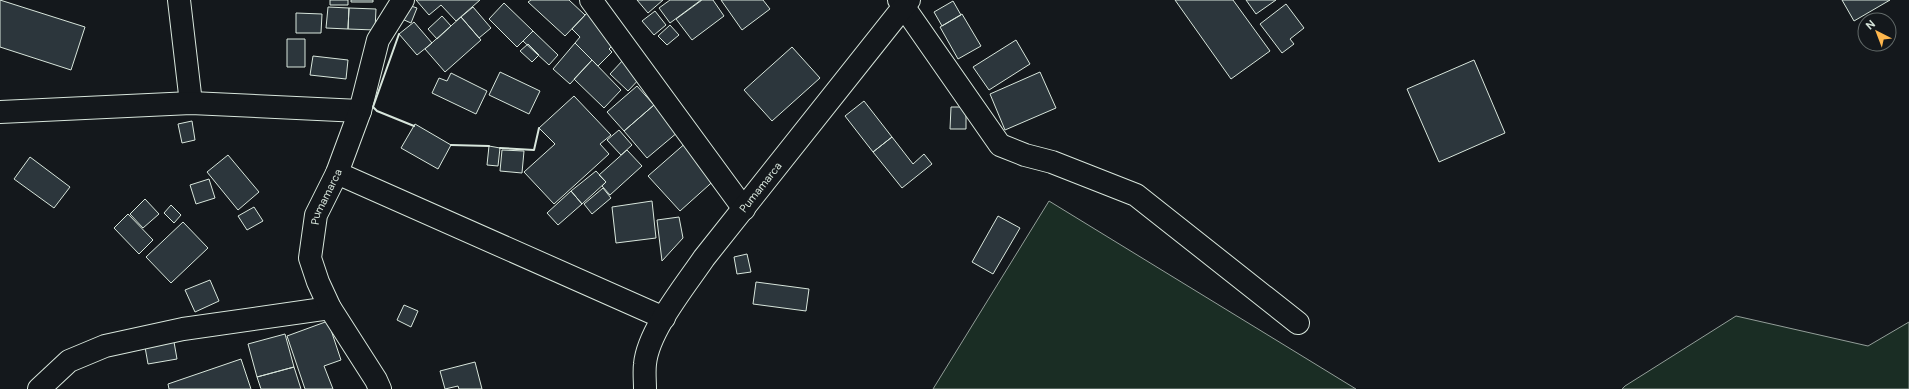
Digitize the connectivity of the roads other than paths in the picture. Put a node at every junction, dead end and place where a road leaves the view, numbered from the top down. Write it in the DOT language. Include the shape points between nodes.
graph roads {
  1 [pos="179,0"];
  2 [pos="403,0"];
  3 [pos="591,0"];
  4 [pos="904,2"];
  5 [pos="191,103"];
  6 [pos="360,111"];
  7 [pos="0,112"];
  8 [pos="337,173"];
  9 [pos="744,209"];
  10 [pos="330,308"];
  11 [pos="664,318"];
  12 [pos="1298,323"];
  13 [pos="39,389"];
  14 [pos="380,389"];
  15 [pos="645,389"];
  1 -- 5 [label="street"];
  2 -- 6 [label="street, Pumamarca" via="378,40"];
  3 -- 9 [label="street"];
  4 -- 9 [label="street, Pumamarca"];
  4 -- 12 [label="street" via="1000,145 1136,195"];
  5 -- 6 [label="street"];
  5 -- 7 [label="street"];
  6 -- 8 [label="street, Pumamarca"];
  8 -- 10 [label="street, Pumamarca" via="316,214 310,258"];
  8 -- 11 [label="street"];
  9 -- 11 [label="street, Pumamarca" via="704,258"];
  10 -- 13 [label="street" via="183,329 105,346 69,361"];
  10 -- 14 [label="street, Pumamarca"];
  11 -- 15 [label="street, Pumamarca" via="649,345 645,364"];
}
